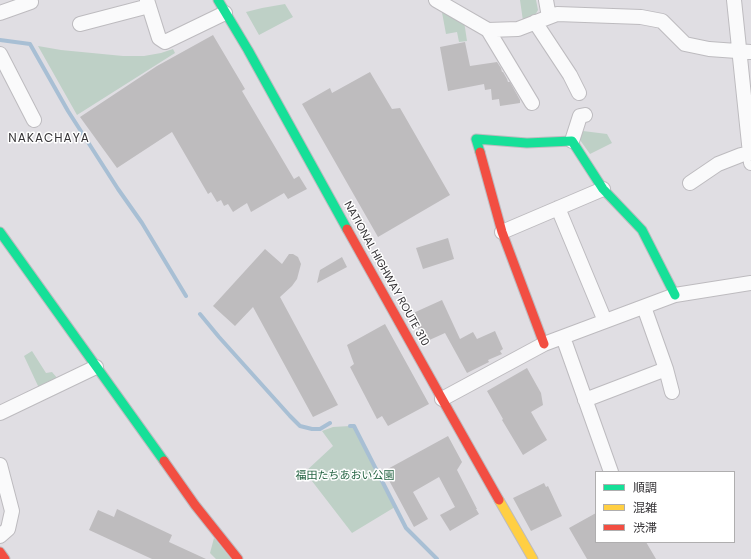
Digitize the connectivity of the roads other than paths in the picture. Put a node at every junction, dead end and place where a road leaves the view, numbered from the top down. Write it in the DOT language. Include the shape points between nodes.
graph roads {
  1 [pos="218,0"];
  2 [pos="436,0"];
  3 [pos="546,0"];
  4 [pos="734,0"];
  5 [pos="31,2"];
  6 [pos="148,3"];
  7 [pos="0,13"];
  8 [pos="225,13"];
  9 [pos="549,17"];
  10 [pos="535,22"];
  11 [pos="80,24"];
  12 [pos="488,30"];
  13 [pos="745,52"];
  14 [pos="0,54"];
  15 [pos="579,93"];
  16 [pos="532,103"];
  17 [pos="585,116"];
  18 [pos="34,120"];
  19 [pos="572,141"];
  20 [pos="750,158"];
  21 [pos="690,183"];
  22 [pos="603,189"];
  23 [pos="558,208"];
  24 [pos="0,232"];
  25 [pos="502,232"];
  26 [pos="751,283"];
  27 [pos="676,295"];
  28 [pos="644,307"];
  29 [pos="605,322"];
  30 [pos="563,338"];
  31 [pos="544,344"];
  32 [pos="96,367"];
  33 [pos="666,369"];
  34 [pos="672,392"];
  35 [pos="442,399"];
  36 [pos="585,400"];
  37 [pos="0,413"];
  38 [pos="0,465"];
  39 [pos="611,471"];
  40 [pos="0,536"];
  41 [pos="0,552"];
  42 [pos="5,559"];
  43 [pos="238,559"];
  44 [pos="533,559"];
  1 -- 8 [label="main road, NATIONAL HIGHWAY ROUTE 310"];
  2 -- 12 [label="street"];
  3 -- 9 [label="street"];
  4 -- 13 [label="street"];
  5 -- 7 [label="street"];
  6 -- 8 [label="street" via="159,38 165,42"];
  6 -- 11 [label="street"];
  8 -- 35 [label="main road, NATIONAL HIGHWAY ROUTE 310" via="256,64"];
  9 -- 10 [label="street"];
  9 -- 13 [label="street" via="557,14 662,21 685,44"];
  10 -- 12 [label="street" via="518,29"];
  10 -- 15 [label="street"];
  12 -- 16 [label="street"];
  13 -- 20 [label="street"];
  14 -- 18 [label="street"];
  17 -- 19 [label="street" via="580,116"];
  19 -- 22 [label="main road"];
  19 -- 25 [label="main road" via="527,143 476,139"];
  20 -- 21 [label="street" via="741,155 718,164"];
  22 -- 23 [label="street"];
  22 -- 27 [label="main road" via="642,230"];
  23 -- 25 [label="street"];
  23 -- 29 [label="street"];
  24 -- 32 [label="main road"];
  25 -- 31 [label="main road"];
  26 -- 27 [label="street"];
  27 -- 28 [label="street"];
  28 -- 29 [label="street"];
  28 -- 33 [label="street"];
  29 -- 30 [label="street"];
  30 -- 31 [label="street"];
  30 -- 36 [label="street"];
  31 -- 35 [label="street"];
  32 -- 37 [label="street"];
  32 -- 43 [label="main road"];
  33 -- 34 [label="street"];
  33 -- 36 [label="street"];
  35 -- 44 [label="main road, NATIONAL HIGHWAY ROUTE 310"];
  36 -- 39 [label="street"];
  38 -- 40 [label="street" via="12,511 8,530"];
  41 -- 42 [label="main road"];
}
